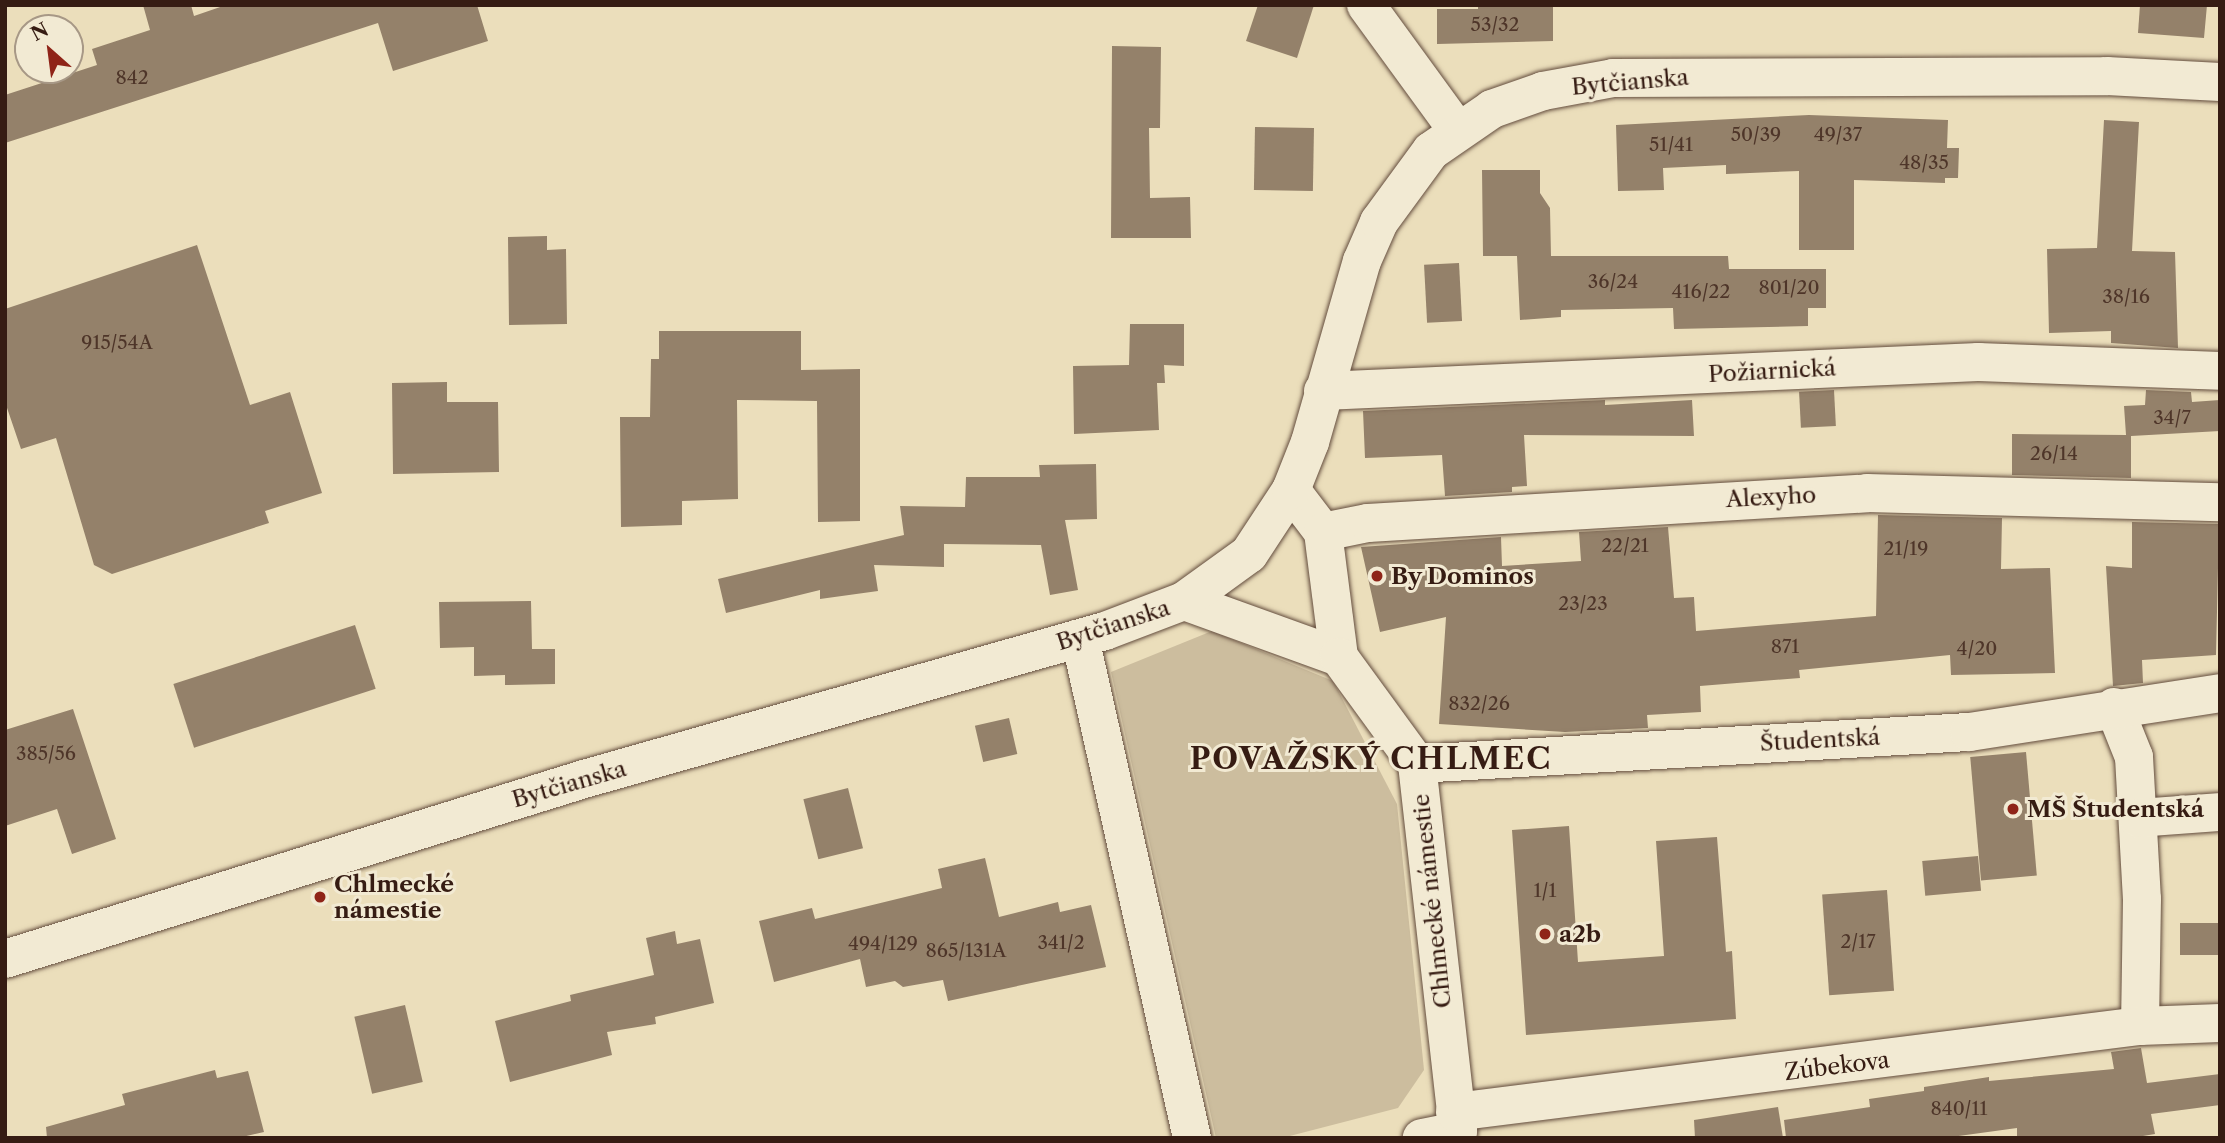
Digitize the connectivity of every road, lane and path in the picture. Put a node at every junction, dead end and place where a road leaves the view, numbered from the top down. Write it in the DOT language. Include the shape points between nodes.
graph roads {
  1 [pos="1366,5"];
  2 [pos="2220,82"];
  3 [pos="1457,130"];
  4 [pos="2220,371"];
  5 [pos="1323,391"];
  6 [pos="1291,490"];
  7 [pos="2220,502"];
  8 [pos="1323,532"];
  9 [pos="1184,601"];
  10 [pos="1080,638"];
  11 [pos="1339,657"];
  12 [pos="2220,693"];
  13 [pos="2113,707"];
  14 [pos="1417,764"];
  15 [pos="2220,812"];
  16 [pos="2138,818"];
  17 [pos="5,959"];
  18 [pos="2220,1023"];
  19 [pos="2140,1026"];
  20 [pos="1448,1130"];
  21 [pos="1192,1138"];
  1 -- 3 [label="street"];
  2 -- 3 [label="street, Bytčianska" via="2093,76 1614,78 1543,91 1492,109"];
  3 -- 5 [label="street, Bytčianska" via="1407,179 1379,222 1362,261"];
  4 -- 5 [label="street, Požiarnická" via="1978,362"];
  5 -- 6 [label="street, Bytčianska"];
  6 -- 8 [label="street"];
  6 -- 9 [label="street, Bytčianska" via="1249,554"];
  7 -- 8 [label="street, Alexyho" via="1867,493 1367,523"];
  8 -- 11 [label="street"];
  9 -- 10 [label="street, Bytčianska"];
  9 -- 11 [label="street"];
  10 -- 17 [label="street, Bytčianska" via="584,779"];
  10 -- 21 [label="street"];
  11 -- 14 [label="street, Chlmecké námestie"];
  12 -- 13 [label="street, Študentská"];
  13 -- 14 [label="street, Študentská" via="1969,732"];
  13 -- 16 [label="street" via="2134,757"];
  14 -- 20 [label="street, Chlmecké námestie"];
  15 -- 16 [label="street"];
  16 -- 19 [label="street"];
  18 -- 19 [label="street, Zúbekova"];
  19 -- 20 [label="street, Zúbekova"];
}
